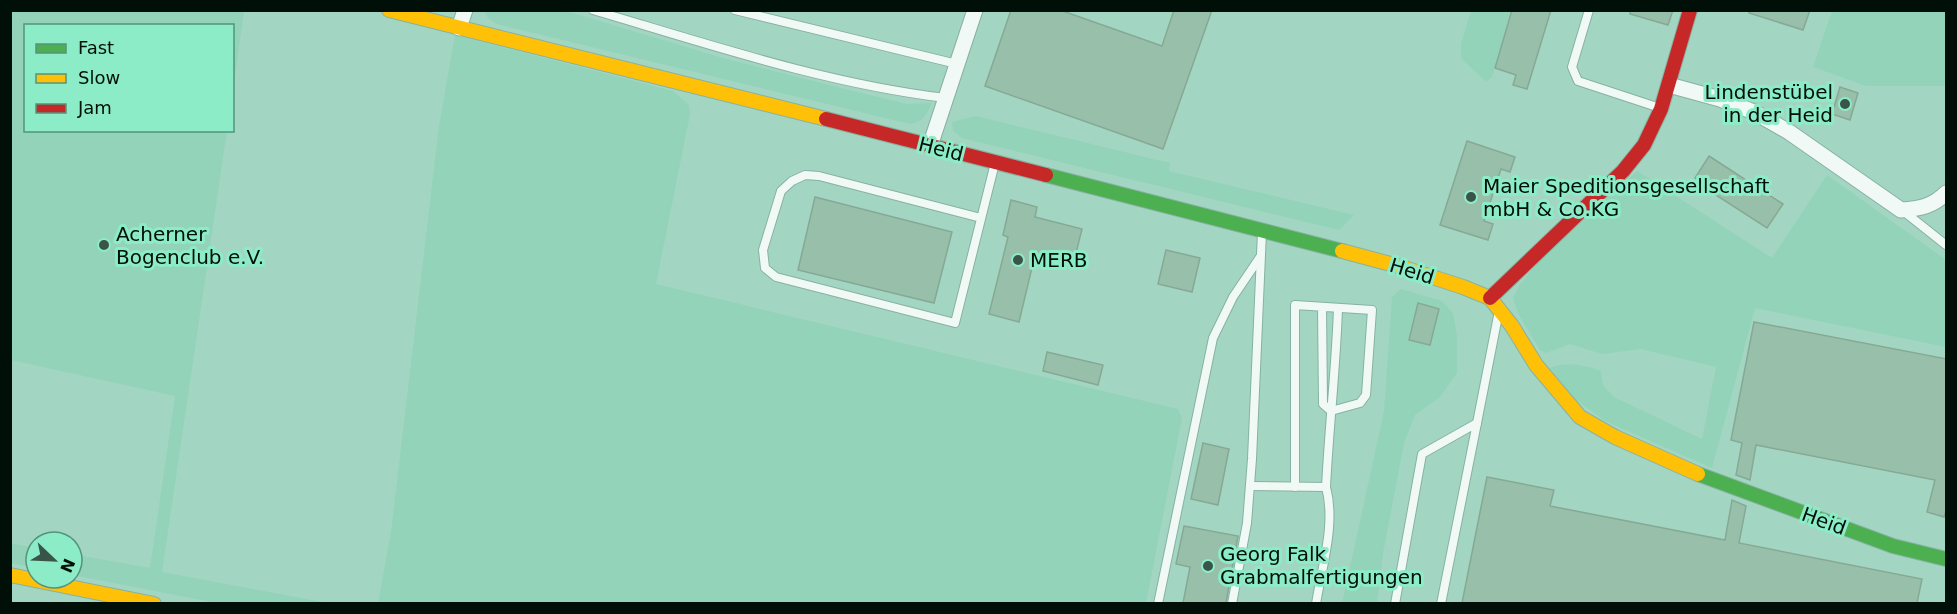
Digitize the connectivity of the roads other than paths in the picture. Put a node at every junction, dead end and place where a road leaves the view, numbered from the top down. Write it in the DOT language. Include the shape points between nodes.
graph roads {
  1 [pos="389,10"];
  2 [pos="465,10"];
  3 [pos="593,10"];
  4 [pos="735,10"];
  5 [pos="975,10"];
  6 [pos="1589,10"];
  7 [pos="1690,10"];
  8 [pos="459,28"];
  9 [pos="957,64"];
  10 [pos="1669,84"];
  11 [pos="946,98"];
  12 [pos="1661,109"];
  13 [pos="930,146"];
  14 [pos="995,162"];
  15 [pos="1947,193"];
  16 [pos="1901,210"];
  17 [pos="981,218"];
  18 [pos="1262,231"];
  19 [pos="1947,245"];
  20 [pos="1261,256"];
  21 [pos="1490,298"];
  22 [pos="1322,307"];
  23 [pos="1338,308"];
  24 [pos="1499,310"];
  25 [pos="1331,411"];
  26 [pos="1477,423"];
  27 [pos="1250,486"];
  28 [pos="1295,487"];
  29 [pos="1326,487"];
  30 [pos="1947,559"];
  31 [pos="10,575"];
  32 [pos="154,603"];
  33 [pos="1158,603"];
  34 [pos="1232,603"];
  35 [pos="1316,603"];
  36 [pos="1395,603"];
  37 [pos="1441,603"];
  1 -- 8 [label="street, Heid"];
  2 -- 8 [label="street"];
  3 -- 11 [label="lane" via="839,79 900,93"];
  4 -- 9 [label="lane"];
  5 -- 9 [label="street"];
  6 -- 12 [label="lane" via="1572,67 1578,81"];
  7 -- 10 [label="street"];
  8 -- 13 [label="street, Heid"];
  9 -- 11 [label="street"];
  10 -- 12 [label="street"];
  10 -- 16 [label="street" via="1754,112"];
  11 -- 13 [label="street"];
  12 -- 21 [label="street" via="1644,145 1623,171"];
  13 -- 14 [label="street, Heid"];
  14 -- 17 [label="lane"];
  14 -- 18 [label="street, Heid"];
  15 -- 16 [label="street" via="1937,202"];
  16 -- 19 [label="lane"];
  17 -- 17 [label="lane" via="956,323 776,277 765,268 763,250 781,191 805,175"];
  18 -- 20 [label="lane"];
  18 -- 21 [label="street, Heid" via="1398,266"];
  20 -- 27 [label="lane"];
  20 -- 33 [label="lane" via="1233,297 1213,338"];
  21 -- 24 [label="street, Heid"];
  22 -- 23 [label="lane"];
  22 -- 25 [label="lane" via="1323,404"];
  22 -- 28 [label="lane" via="1295,305"];
  23 -- 25 [label="lane"];
  23 -- 25 [label="lane" via="1372,310 1366,395 1360,403"];
  24 -- 26 [label="lane"];
  24 -- 30 [label="street, Heid" via="1557,392 1580,417 1615,437 1814,518 1893,546"];
  25 -- 29 [label="lane"];
  26 -- 36 [label="lane" via="1422,454"];
  26 -- 37 [label="lane"];
  27 -- 28 [label="lane"];
  27 -- 34 [label="lane"];
  28 -- 29 [label="lane"];
  29 -- 35 [label="lane" via="1330,521"];
  31 -- 32 [label="street"];
}
